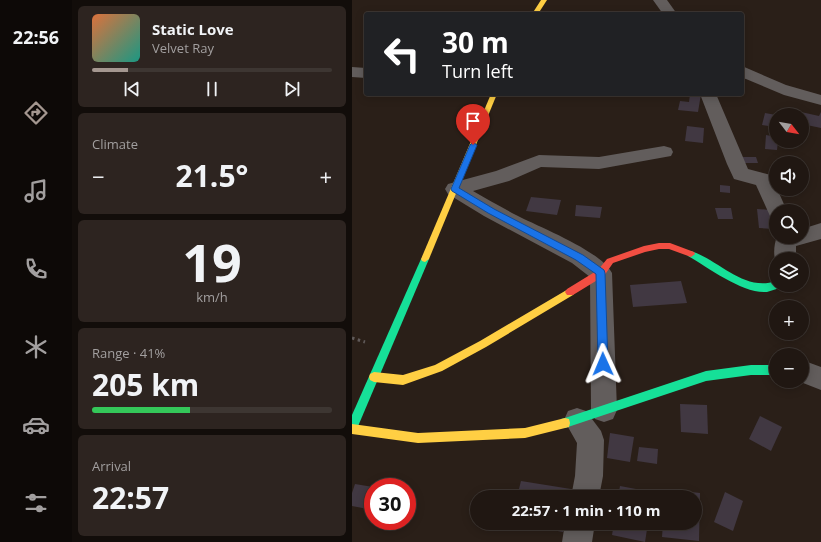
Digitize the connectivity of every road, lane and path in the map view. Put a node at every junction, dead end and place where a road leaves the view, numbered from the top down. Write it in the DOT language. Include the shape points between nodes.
graph roads {
  1 [pos="544,0"];
  2 [pos="660,0"];
  3 [pos="536,12"];
  4 [pos="669,12"];
  5 [pos="352,72"];
  6 [pos="744,72"];
  7 [pos="364,73"];
  8 [pos="493,96"];
  9 [pos="709,96"];
  10 [pos="821,100"];
  11 [pos="664,152"];
  12 [pos="455,189"];
  13 [pos="774,204"];
  14 [pos="821,231"];
  15 [pos="809,236"];
  16 [pos="601,273"];
  17 [pos="769,287"];
  18 [pos="769,370"];
  19 [pos="809,374"];
  20 [pos="374,377"];
  21 [pos="821,379"];
  22 [pos="604,410"];
  23 [pos="577,420"];
  24 [pos="352,428"];
  25 [pos="586,490"];
  26 [pos="579,530"];
  27 [pos="577,542"];
  1 -- 3 [label="street"];
  2 -- 4 [label="street"];
  5 -- 7 [label="street"];
  6 -- 10 [label="street" via="762,82"];
  8 -- 12 [label="street"];
  9 -- 13 [label="street" via="741,174 764,180"];
  11 -- 12 [label="street" via="599,163 539,161 502,176"];
  12 -- 16 [label="street" via="491,211 580,257"];
  12 -- 20 [label="street"];
  14 -- 15 [label="street"];
  16 -- 17 [label="street" via="611,261 656,244 676,247 694,254 742,282 760,288"];
  16 -- 20 [label="street" via="438,368 403,380"];
  16 -- 22 [label="street"];
  18 -- 22 [label="street" via="706,376"];
  19 -- 21 [label="street"];
  20 -- 24 [label="street"];
  22 -- 23 [label="street"];
  23 -- 24 [label="street" via="525,433 460,437 418,438"];
  23 -- 25 [label="street" via="591,440"];
  26 -- 27 [label="street"];
}
